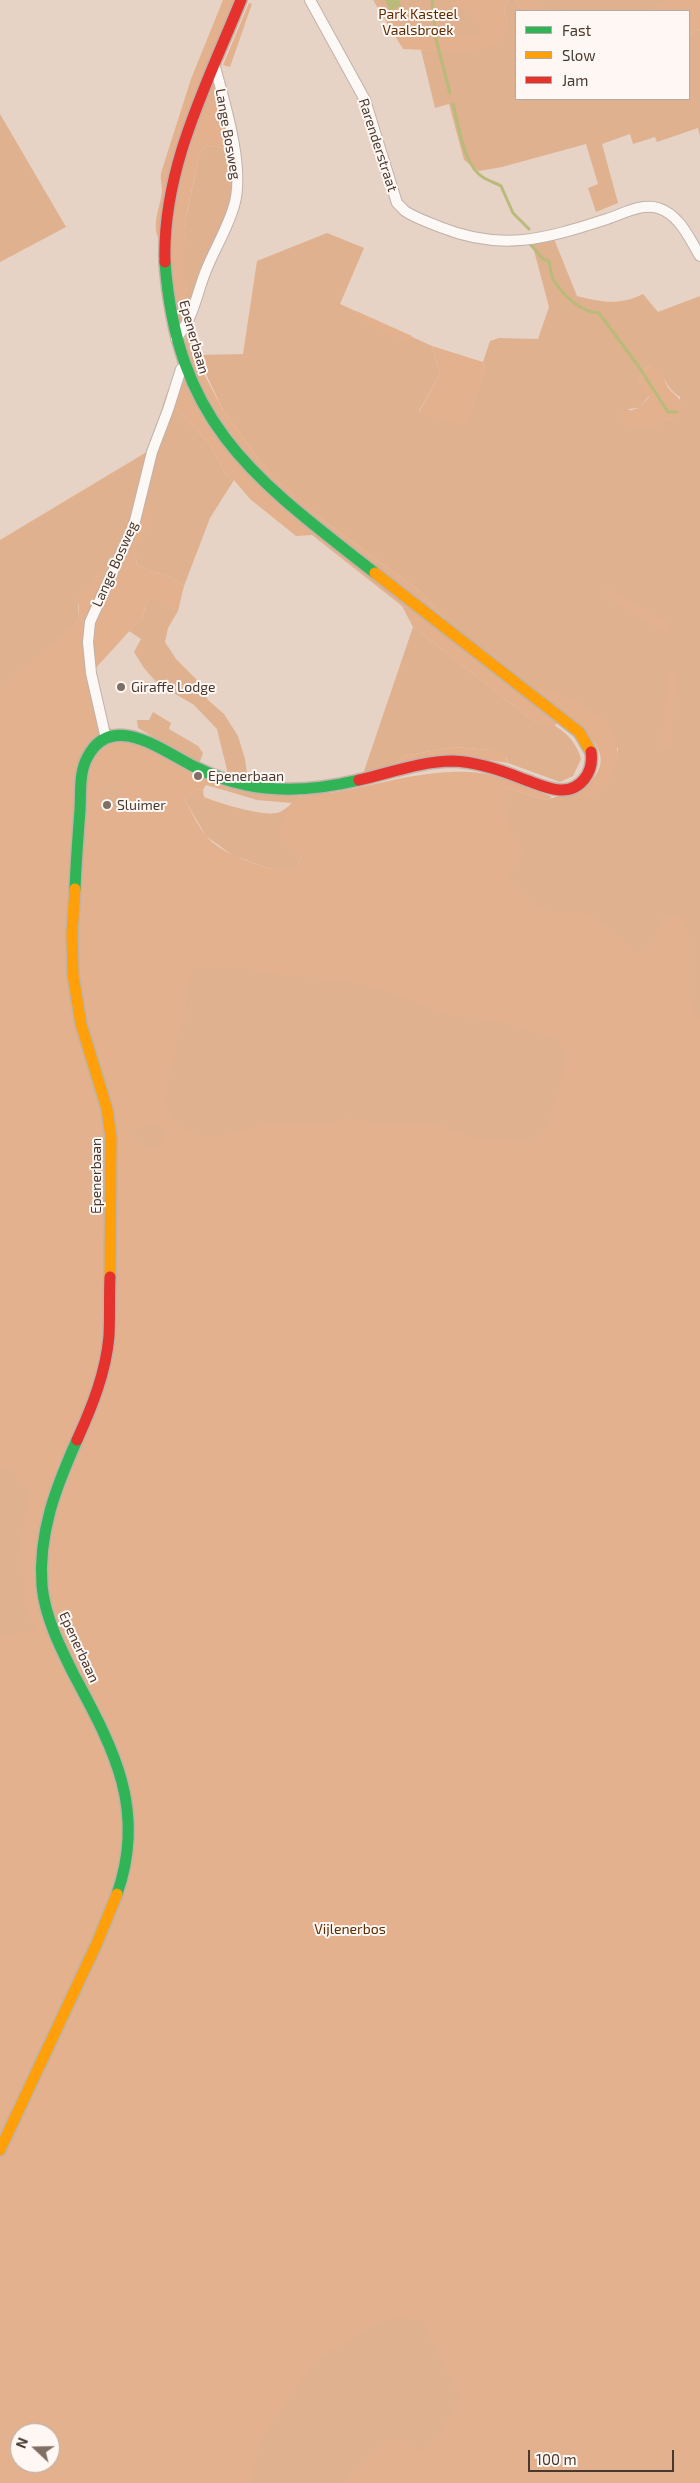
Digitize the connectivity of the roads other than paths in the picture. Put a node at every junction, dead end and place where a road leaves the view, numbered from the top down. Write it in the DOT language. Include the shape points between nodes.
graph roads {
  1 [pos="242,0"];
  2 [pos="310,0"];
  3 [pos="215,67"];
  4 [pos="700,256"];
  5 [pos="176,338"];
  6 [pos="185,367"];
  7 [pos="106,739"];
  8 [pos="0,2150"];
  1 -- 3 [label="street, Epenerbaan"];
  2 -- 4 [label="street, Rarenderstraat" via="364,100 397,203 405,211 467,237 501,242 554,234 651,207 674,216"];
  3 -- 5 [label="street, Epenerbaan" via="181,153 168,208 165,276"];
  3 -- 5 [label="street, Lange Bosweg" via="234,151 237,194 190,318"];
  5 -- 6 [label="street, Epenerbaan"];
  6 -- 7 [label="street, Lange Bosweg" via="178,375 152,452 134,525 90,622 91,673"];
  6 -- 7 [label="street, Epenerbaan" via="211,418 254,475 293,510 579,732 592,753 591,768 580,784 565,789 546,787 490,768 450,762 324,788 283,790 224,779 139,736 121,734"];
  7 -- 8 [label="street, Epenerbaan" via="87,756 82,774 72,949 80,1024 105,1102 111,1132 108,1349 97,1392 47,1513 42,1537 41,1579 54,1634 103,1730 121,1774 129,1818 129,1841 118,1894"];
}
